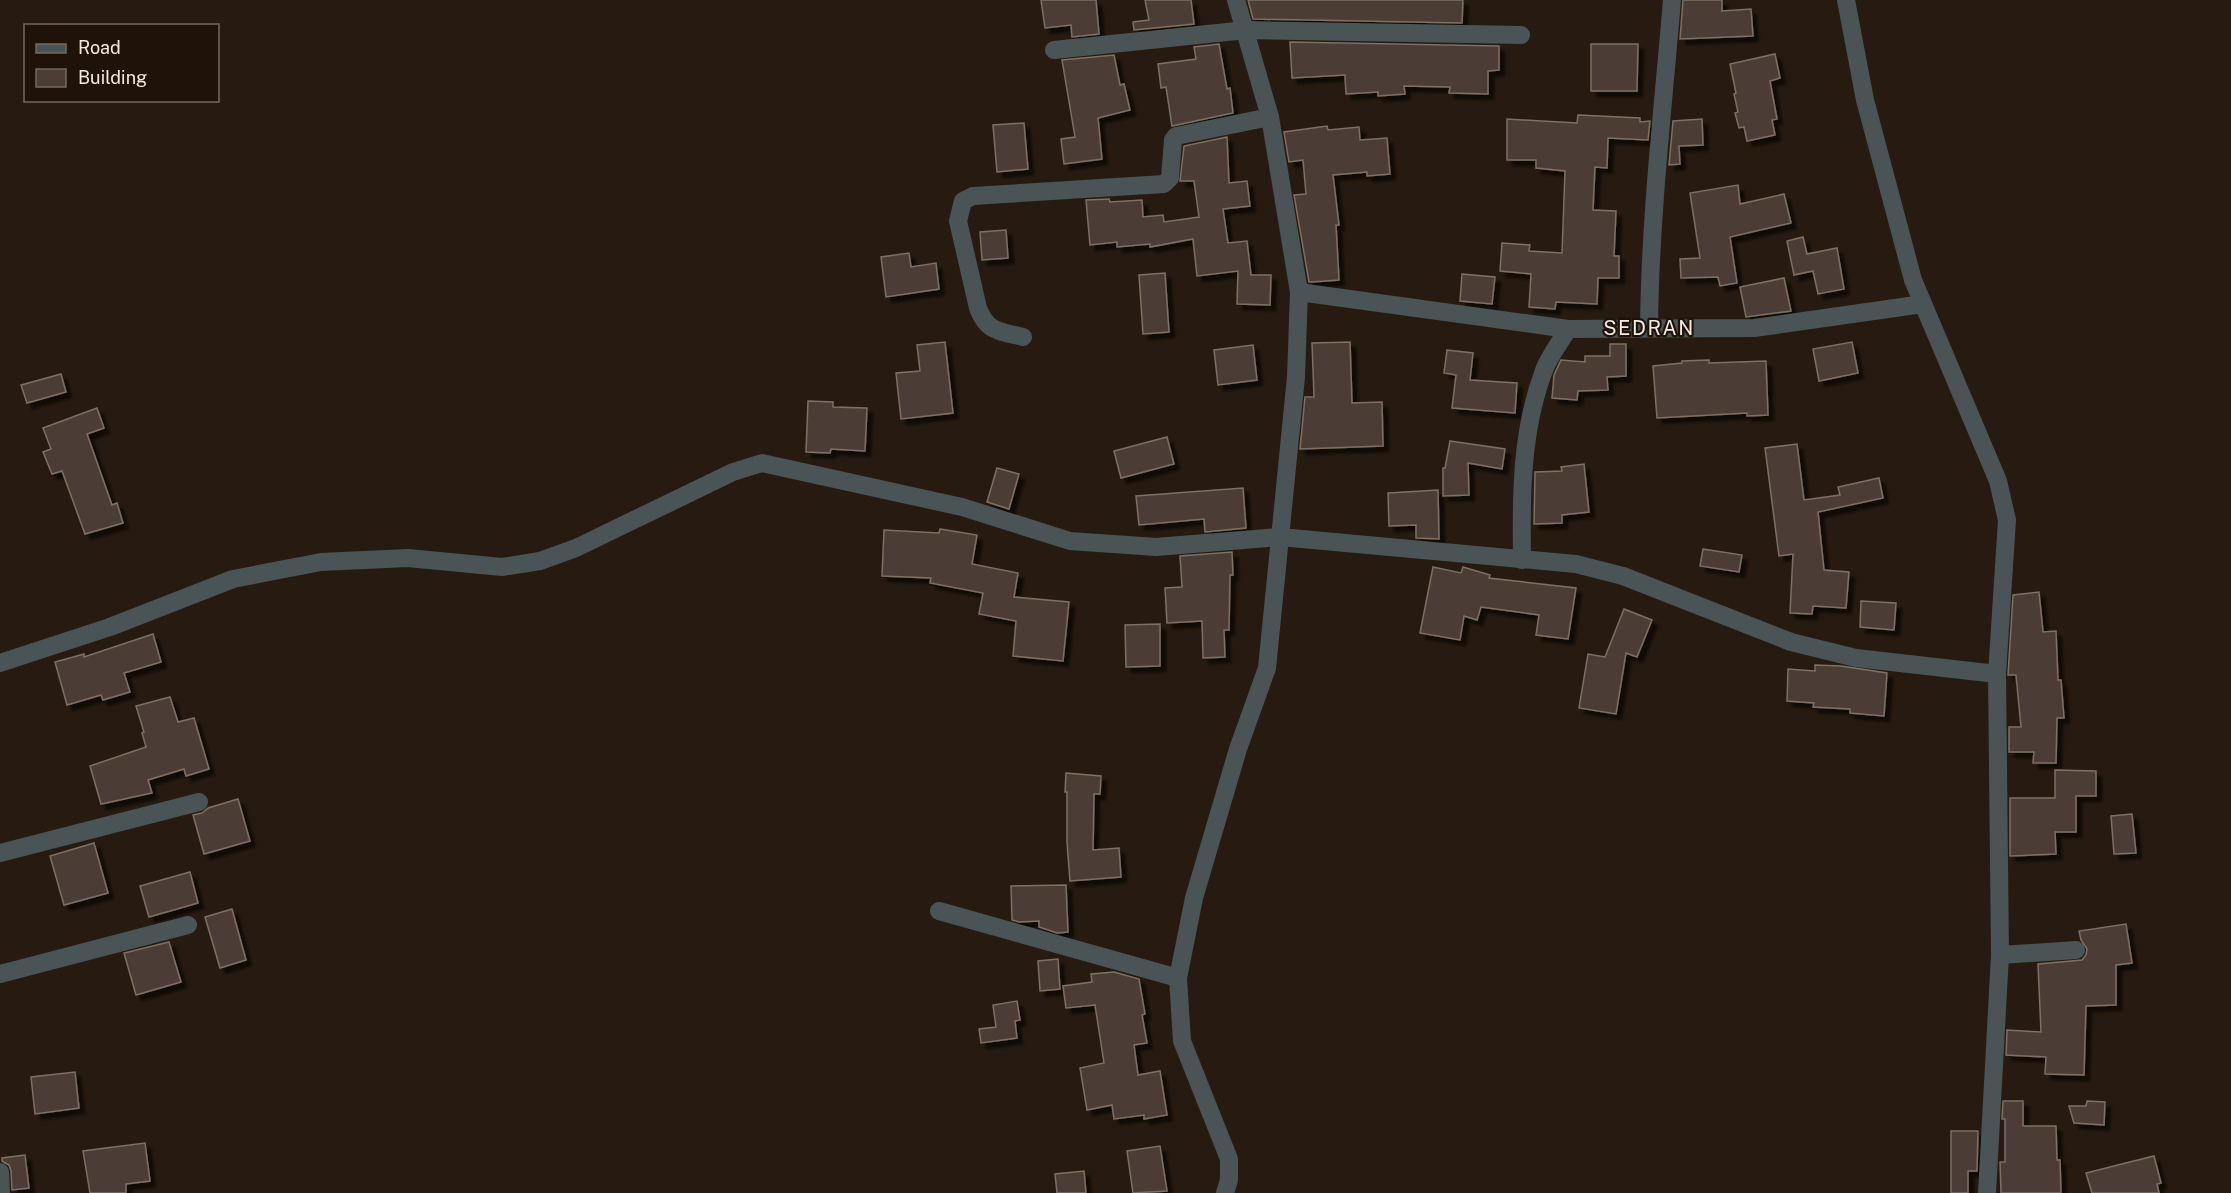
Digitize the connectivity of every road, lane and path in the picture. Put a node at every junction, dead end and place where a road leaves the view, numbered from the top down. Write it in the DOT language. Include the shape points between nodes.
graph roads {
  1 [pos="1236,0"];
  2 [pos="1672,0"];
  3 [pos="1846,0"];
  4 [pos="1246,30"];
  5 [pos="1521,35"];
  6 [pos="1054,50"];
  7 [pos="1270,117"];
  8 [pos="1299,292"];
  9 [pos="1923,304"];
  10 [pos="1649,328"];
  11 [pos="1568,329"];
  12 [pos="1023,337"];
  13 [pos="1280,537"];
  14 [pos="1522,560"];
  15 [pos="0,663"];
  16 [pos="1997,674"];
  17 [pos="199,802"];
  18 [pos="0,853"];
  19 [pos="939,911"];
  20 [pos="188,925"];
  21 [pos="2076,950"];
  22 [pos="2000,956"];
  23 [pos="0,974"];
  24 [pos="1179,978"];
  25 [pos="0,1172"];
  26 [pos="1,1193"];
  27 [pos="1225,1193"];
  28 [pos="1987,1193"];
  1 -- 4 [label="street"];
  2 -- 10 [label="street" via="1649,265"];
  3 -- 9 [label="street" via="1865,100 1913,280"];
  4 -- 5 [label="street"];
  4 -- 6 [label="street"];
  4 -- 7 [label="street"];
  7 -- 8 [label="street"];
  7 -- 12 [label="street" via="1176,136 1170,178 1164,184 973,196 963,201 958,221 983,320 992,329"];
  8 -- 11 [label="street"];
  8 -- 13 [label="street" via="1296,377"];
  9 -- 10 [label="street" via="1754,328"];
  9 -- 16 [label="street" via="1998,481 2007,520"];
  10 -- 11 [label="street"];
  11 -- 14 [label="street" via="1543,371 1527,438 1521,493"];
  13 -- 14 [label="street"];
  13 -- 15 [label="street" via="1156,547 1070,541 962,507 762,463 733,472 576,549 540,561 501,567 408,558 321,562 233,579 110,627"];
  13 -- 24 [label="street" via="1267,668 1238,749 1194,897"];
  14 -- 16 [label="street" via="1576,564 1623,576 1791,642 1856,658"];
  16 -- 22 [label="street"];
  17 -- 18 [label="street"];
  19 -- 24 [label="street"];
  20 -- 23 [label="street"];
  21 -- 22 [label="street"];
  22 -- 28 [label="street"];
  24 -- 27 [label="street" via="1182,1041 1228,1159"];
  25 -- 26 [label="street"];
}
